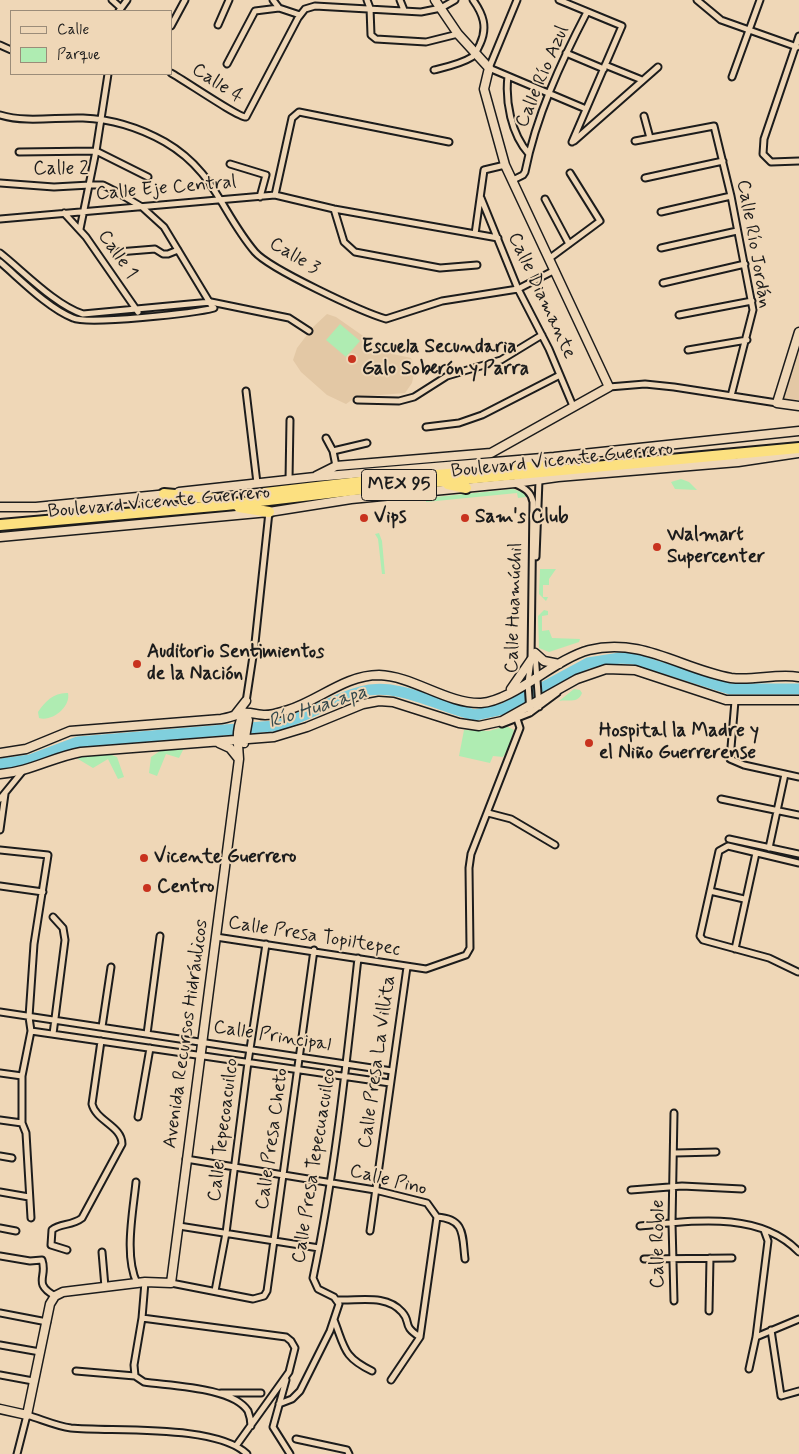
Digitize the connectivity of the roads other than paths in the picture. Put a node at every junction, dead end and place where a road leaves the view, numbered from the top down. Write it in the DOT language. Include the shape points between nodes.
graph roads {
  1 [pos="112,0"];
  2 [pos="126,0"];
  3 [pos="185,0"];
  4 [pos="229,0"];
  5 [pos="273,0"];
  6 [pos="306,0"];
  7 [pos="332,0"];
  8 [pos="367,0"];
  9 [pos="400,0"];
  10 [pos="435,0"];
  11 [pos="455,0"];
  12 [pos="473,0"];
  13 [pos="510,0"];
  14 [pos="517,0"];
  15 [pos="558,0"];
  16 [pos="697,0"];
  17 [pos="760,0"];
  18 [pos="309,6"];
  19 [pos="334,6"];
  20 [pos="279,8"];
  21 [pos="370,8"];
  22 [pos="441,8"];
  23 [pos="513,9"];
  24 [pos="120,10"];
  25 [pos="404,10"];
  26 [pos="587,12"];
  27 [pos="300,15"];
  28 [pos="172,24"];
  29 [pos="218,25"];
  30 [pos="750,31"];
  31 [pos="458,34"];
  32 [pos="799,36"];
  33 [pos="797,48"];
  34 [pos="566,53"];
  35 [pos="475,54"];
  36 [pos="227,64"];
  37 [pos="604,67"];
  38 [pos="658,67"];
  39 [pos="489,68"];
  40 [pos="434,70"];
  41 [pos="172,74"];
  42 [pos="108,75"];
  43 [pos="508,76"];
  44 [pos="732,77"];
  45 [pos="642,80"];
  46 [pos="549,95"];
  47 [pos="586,109"];
  48 [pos="0,114"];
  49 [pos="644,116"];
  50 [pos="100,119"];
  51 [pos="650,138"];
  52 [pos="635,141"];
  53 [pos="449,142"];
  54 [pos="19,152"];
  55 [pos="96,152"];
  56 [pos="529,154"];
  57 [pos="722,161"];
  58 [pos="799,161"];
  59 [pos="230,164"];
  60 [pos="505,165"];
  61 [pos="570,173"];
  62 [pos="148,177"];
  63 [pos="645,178"];
  64 [pos="513,180"];
  65 [pos="0,183"];
  66 [pos="90,184"];
  67 [pos="275,195"];
  68 [pos="260,196"];
  69 [pos="731,196"];
  70 [pos="481,198"];
  71 [pos="545,199"];
  72 [pos="222,200"];
  73 [pos="142,207"];
  74 [pos="334,209"];
  75 [pos="84,212"];
  76 [pos="661,212"];
  77 [pos="64,213"];
  78 [pos="0,219"];
  79 [pos="80,229"];
  80 [pos="737,231"];
  81 [pos="475,234"];
  82 [pos="498,238"];
  83 [pos="569,244"];
  84 [pos="662,248"];
  85 [pos="178,250"];
  86 [pos="0,252"];
  87 [pos="118,252"];
  88 [pos="550,258"];
  89 [pos="0,262"];
  90 [pos="477,264"];
  91 [pos="745,264"];
  92 [pos="555,270"];
  93 [pos="663,283"];
  94 [pos="518,289"];
  95 [pos="752,301"];
  96 [pos="210,302"];
  97 [pos="221,303"];
  98 [pos="213,308"];
  99 [pos="138,310"];
  100 [pos="679,315"];
  101 [pos="140,317"];
  102 [pos="309,330"];
  103 [pos="799,332"];
  104 [pos="542,335"];
  105 [pos="747,340"];
  106 [pos="688,350"];
  107 [pos="560,375"];
  108 [pos="609,386"];
  109 [pos="246,391"];
  110 [pos="731,396"];
  111 [pos="357,400"];
  112 [pos="777,403"];
  113 [pos="573,406"];
  114 [pos="799,406"];
  115 [pos="290,420"];
  116 [pos="426,427"];
  117 [pos="799,431"];
  118 [pos="326,438"];
  119 [pos="797,442"];
  120 [pos="367,443"];
  121 [pos="333,451"];
  122 [pos="799,452"];
  123 [pos="336,466"];
  124 [pos="315,477"];
  125 [pos="289,480"];
  126 [pos="539,480"];
  127 [pos="440,482"];
  128 [pos="257,483"];
  129 [pos="515,484"];
  130 [pos="466,488"];
  131 [pos="164,494"];
  132 [pos="222,502"];
  133 [pos="0,507"];
  134 [pos="269,512"];
  135 [pos="0,518"];
  136 [pos="0,525"];
  137 [pos="0,536"];
  138 [pos="533,657"];
  139 [pos="559,664"];
  140 [pos="799,677"];
  141 [pos="536,678"];
  142 [pos="528,683"];
  143 [pos="507,693"];
  144 [pos="799,700"];
  145 [pos="246,701"];
  146 [pos="735,701"];
  147 [pos="539,704"];
  148 [pos="530,710"];
  149 [pos="241,717"];
  150 [pos="516,719"];
  151 [pos="479,726"];
  152 [pos="242,739"];
  153 [pos="255,740"];
  154 [pos="217,742"];
  155 [pos="0,753"];
  156 [pos="239,759"];
  157 [pos="22,772"];
  158 [pos="0,774"];
  159 [pos="785,774"];
  160 [pos="799,777"];
  161 [pos="5,794"];
  162 [pos="0,798"];
  163 [pos="721,799"];
  164 [pos="778,811"];
  165 [pos="488,813"];
  166 [pos="799,815"];
  167 [pos="0,830"];
  168 [pos="729,839"];
  169 [pos="555,845"];
  170 [pos="769,848"];
  171 [pos="0,850"];
  172 [pos="756,852"];
  173 [pos="799,854"];
  174 [pos="799,863"];
  175 [pos="0,886"];
  176 [pos="710,891"];
  177 [pos="43,892"];
  178 [pos="744,899"];
  179 [pos="54,917"];
  180 [pos="160,936"];
  181 [pos="216,937"];
  182 [pos="266,944"];
  183 [pos="736,949"];
  184 [pos="314,950"];
  185 [pos="358,958"];
  186 [pos="111,967"];
  187 [pos="407,967"];
  188 [pos="798,972"];
  189 [pos="0,1012"];
  190 [pos="29,1017"];
  191 [pos="56,1020"];
  192 [pos="102,1027"];
  193 [pos="30,1031"];
  194 [pos="52,1034"];
  195 [pos="148,1034"];
  196 [pos="101,1041"];
  197 [pos="203,1042"];
  198 [pos="150,1048"];
  199 [pos="250,1049"];
  200 [pos="201,1056"];
  201 [pos="301,1057"];
  202 [pos="248,1062"];
  203 [pos="346,1064"];
  204 [pos="298,1069"];
  205 [pos="392,1071"];
  206 [pos="0,1073"];
  207 [pos="22,1076"];
  208 [pos="346,1077"];
  209 [pos="390,1083"];
  210 [pos="674,1113"];
  211 [pos="138,1117"];
  212 [pos="0,1120"];
  213 [pos="22,1123"];
  214 [pos="716,1152"];
  215 [pos="674,1153"];
  216 [pos="0,1156"];
  217 [pos="12,1158"];
  218 [pos="186,1159"];
  219 [pos="235,1167"];
  220 [pos="282,1174"];
  221 [pos="136,1182"];
  222 [pos="330,1183"];
  223 [pos="675,1186"];
  224 [pos="742,1189"];
  225 [pos="375,1190"];
  226 [pos="631,1190"];
  227 [pos="0,1192"];
  228 [pos="29,1197"];
  229 [pos="437,1217"];
  230 [pos="31,1218"];
  231 [pos="672,1223"];
  232 [pos="179,1226"];
  233 [pos="640,1226"];
  234 [pos="0,1228"];
  235 [pos="764,1230"];
  236 [pos="16,1231"];
  237 [pos="370,1231"];
  238 [pos="226,1233"];
  239 [pos="274,1242"];
  240 [pos="320,1248"];
  241 [pos="67,1250"];
  242 [pos="102,1252"];
  243 [pos="799,1252"];
  244 [pos="0,1256"];
  245 [pos="710,1258"];
  246 [pos="732,1258"];
  247 [pos="465,1259"];
  248 [pos="644,1259"];
  249 [pos="673,1259"];
  250 [pos="141,1283"];
  251 [pos="171,1283"];
  252 [pos="105,1287"];
  253 [pos="215,1291"];
  254 [pos="55,1296"];
  255 [pos="338,1300"];
  256 [pos="674,1302"];
  257 [pos="709,1311"];
  258 [pos="0,1313"];
  259 [pos="142,1318"];
  260 [pos="334,1319"];
  261 [pos="799,1319"];
  262 [pos="47,1322"];
  263 [pos="771,1330"];
  264 [pos="420,1337"];
  265 [pos="756,1337"];
  266 [pos="0,1345"];
  267 [pos="40,1352"];
  268 [pos="749,1369"];
  269 [pos="76,1371"];
  270 [pos="372,1371"];
  271 [pos="289,1372"];
  272 [pos="0,1375"];
  273 [pos="134,1376"];
  274 [pos="391,1380"];
  275 [pos="34,1381"];
  276 [pos="799,1390"];
  277 [pos="261,1392"];
  278 [pos="221,1393"];
  279 [pos="279,1404"];
  280 [pos="0,1409"];
  281 [pos="27,1415"];
  282 [pos="252,1427"];
  283 [pos="296,1439"];
  284 [pos="236,1446"];
  285 [pos="17,1454"];
  286 [pos="247,1454"];
  287 [pos="290,1454"];
  288 [pos="349,1454"];
  1 -- 24 [label="street"];
  2 -- 24 [label="street"];
  3 -- 28 [label="street"];
  4 -- 29 [label="street"];
  5 -- 20 [label="street"];
  6 -- 18 [label="street"];
  7 -- 19 [label="street"];
  8 -- 21 [label="street"];
  9 -- 25 [label="street"];
  10 -- 22 [label="main road"];
  11 -- 22 [label="street"];
  12 -- 35 [label="street" via="485,24 483,38"];
  13 -- 23 [label="street"];
  14 -- 23 [label="street"];
  15 -- 26 [label="street"];
  16 -- 30 [label="street" via="721,20"];
  17 -- 30 [label="street"];
  18 -- 19 [label="street"];
  18 -- 27 [label="street"];
  19 -- 21 [label="street"];
  20 -- 27 [label="street"];
  20 -- 36 [label="street" via="255,11"];
  21 -- 25 [label="street"];
  21 -- 31 [label="street" via="371,35 376,39 426,42"];
  22 -- 25 [label="street" via="421,12"];
  22 -- 31 [label="main road"];
  23 -- 39 [label="street"];
  26 -- 34 [label="street, Calle Río Azul"];
  26 -- 37 [label="street" via="622,26"];
  27 -- 41 [label="street, Calle 4" via="246,117 234,114"];
  30 -- 33 [label="street"];
  30 -- 44 [label="street"];
  31 -- 35 [label="main road"];
  32 -- 33 [label="street"];
  33 -- 58 [label="street" via="764,139 763,154 771,162"];
  34 -- 37 [label="street"];
  34 -- 46 [label="street, Calle Río Azul"];
  35 -- 39 [label="main road"];
  35 -- 40 [label="street"];
  37 -- 45 [label="street"];
  37 -- 47 [label="street"];
  38 -- 45 [label="street"];
  39 -- 43 [label="street"];
  39 -- 60 [label="main road" via="484,89"];
  42 -- 50 [label="street"];
  43 -- 46 [label="street"];
  43 -- 56 [label="street, Calle Río Azul" via="506,97 520,142"];
  45 -- 47 [label="street" via="572,142"];
  46 -- 47 [label="street"];
  46 -- 56 [label="street, Calle Río Azul"];
  48 -- 50 [label="street, Calle 3" via="41,120"];
  49 -- 51 [label="street"];
  50 -- 55 [label="street"];
  50 -- 72 [label="street, Calle 3" via="146,132 167,143 206,176"];
  51 -- 52 [label="street"];
  51 -- 57 [label="street, Calle Río Jordán" via="714,126"];
  53 -- 67 [label="street" via="299,112 292,118"];
  54 -- 55 [label="street"];
  55 -- 62 [label="street"];
  55 -- 66 [label="street"];
  56 -- 64 [label="street, Calle Río Azul" via="525,172"];
  57 -- 63 [label="street"];
  57 -- 69 [label="street, Calle Río Jordán"];
  59 -- 68 [label="street" via="266,175"];
  60 -- 64 [label="main road"];
  60 -- 70 [label="street" via="484,170"];
  61 -- 83 [label="street" via="600,222"];
  64 -- 88 [label="main road"];
  65 -- 66 [label="street, Calle 2" via="54,187"];
  66 -- 73 [label="street, Calle 2" via="103,186"];
  66 -- 75 [label="street"];
  67 -- 68 [label="street, Calle Eje Central"];
  67 -- 74 [label="street, Calle Eje Central"];
  68 -- 72 [label="street, Calle Eje Central"];
  69 -- 76 [label="street"];
  69 -- 80 [label="street, Calle Río Jordán"];
  70 -- 81 [label="street"];
  70 -- 82 [label="street, Calle Diamante"];
  71 -- 83 [label="street"];
  72 -- 73 [label="street, Calle Eje Central"];
  72 -- 94 [label="street, Calle 3" via="236,227 257,254 380,318 392,318 442,301"];
  73 -- 75 [label="street, Calle Eje Central"];
  73 -- 85 [label="street, Calle 2" via="164,228"];
  74 -- 81 [label="street, Calle Eje Central"];
  74 -- 90 [label="street" via="344,242 355,252 440,268"];
  75 -- 77 [label="street, Calle Eje Central"];
  75 -- 79 [label="street"];
  77 -- 78 [label="street, Calle Eje Central"];
  77 -- 79 [label="street, Calle 1"];
  79 -- 99 [label="street, Calle 1"];
  80 -- 84 [label="street"];
  80 -- 91 [label="street, Calle Río Jordán"];
  81 -- 82 [label="street, Calle Eje Central"];
  82 -- 94 [label="street, Calle Diamante"];
  83 -- 88 [label="street"];
  85 -- 87 [label="street" via="168,254 155,249"];
  85 -- 96 [label="street, Calle 2"];
  86 -- 99 [label="street" via="74,311 83,314"];
  88 -- 92 [label="main road"];
  89 -- 101 [label="street" via="74,319"];
  91 -- 93 [label="street"];
  91 -- 95 [label="street, Calle Río Jordán"];
  92 -- 94 [label="street, Calle 3"];
  92 -- 108 [label="main road"];
  94 -- 104 [label="street, Calle Diamante"];
  95 -- 100 [label="street"];
  95 -- 105 [label="street, Calle Río Jordán"];
  96 -- 97 [label="street"];
  96 -- 98 [label="street, Calle 2"];
  96 -- 99 [label="street"];
  97 -- 98 [label="street"];
  97 -- 102 [label="street" via="289,318"];
  98 -- 101 [label="street"];
  99 -- 101 [label="street, Calle 1"];
  103 -- 112 [label="main road"];
  104 -- 107 [label="street, Calle Diamante"];
  104 -- 111 [label="street" via="501,360 447,376 414,397 399,401"];
  105 -- 106 [label="street"];
  105 -- 110 [label="street, Calle Río Jordán"];
  107 -- 113 [label="street, Calle Diamante"];
  107 -- 116 [label="street" via="482,415 459,423"];
  108 -- 110 [label="street" via="655,385"];
  108 -- 113 [label="main road"];
  109 -- 128 [label="street"];
  110 -- 112 [label="street"];
  112 -- 114 [label="main road"];
  113 -- 123 [label="main road" via="491,454"];
  115 -- 125 [label="street"];
  117 -- 124 [label="main road, Boulevard Vicente Guerrero" via="554,457"];
  118 -- 121 [label="street"];
  119 -- 127 [label="highway, Boulevard Vicente Guerrero / MEX 95"];
  119 -- 132 [label="highway, Boulevard Vicente Guerrero / MEX 95" via="396,478"];
  120 -- 121 [label="street"];
  121 -- 123 [label="street"];
  122 -- 126 [label="main road, Boulevard Vicente Guerrero" via="738,462"];
  123 -- 124 [label="main road"];
  124 -- 125 [label="main road, Boulevard Vicente Guerrero"];
  125 -- 128 [label="main road, Boulevard Vicente Guerrero"];
  126 -- 129 [label="main road, Boulevard Vicente Guerrero"];
  126 -- 138 [label="street, Calle Huamúchil"];
  127 -- 130 [label="highway"];
  127 -- 132 [label="highway, Boulevard Vicente Guerrero / MEX 95"];
  128 -- 131 [label="main road, Boulevard Vicente Guerrero"];
  129 -- 130 [label="main road, Boulevard Vicente Guerrero"];
  129 -- 138 [label="street, Calle Huamúchil" via="526,489 533,502"];
  130 -- 134 [label="main road, Boulevard Vicente Guerrero" via="351,499"];
  131 -- 132 [label="highway"];
  131 -- 133 [label="main road, Boulevard Vicente Guerrero" via="36,507"];
  132 -- 134 [label="highway"];
  132 -- 135 [label="highway, Boulevard Vicente Guerrero / MEX 95"];
  132 -- 136 [label="highway, Boulevard Vicente Guerrero / MEX 95"];
  134 -- 137 [label="main road, Boulevard Vicente Guerrero"];
  134 -- 145 [label="street, Avenida Recursos Hidráulicos"];
  138 -- 139 [label="main road"];
  138 -- 141 [label="street, Calle Huamúchil"];
  138 -- 142 [label="street, Calle Huamúchil"];
  138 -- 143 [label="main road"];
  139 -- 140 [label="main road" via="574,655 618,646 644,650 732,678"];
  139 -- 141 [label="main road"];
  141 -- 142 [label="main road"];
  141 -- 147 [label="street, Calle Huamúchil"];
  142 -- 143 [label="main road"];
  142 -- 148 [label="street, Calle Huamúchil"];
  143 -- 149 [label="main road" via="475,702 398,679 368,676 340,685 290,710"];
  144 -- 146 [label="main road"];
  145 -- 149 [label="main road"];
  145 -- 149 [label="street, Avenida Recursos Hidráulicos"];
  146 -- 147 [label="main road" via="619,668 596,671 570,683"];
  146 -- 159 [label="street" via="730,759"];
  147 -- 148 [label="main road"];
  148 -- 150 [label="street"];
  148 -- 151 [label="main road"];
  149 -- 152 [label="main road, Avenida Recursos Hidráulicos"];
  149 -- 155 [label="main road" via="70,731 26,749"];
  150 -- 151 [label="street"];
  150 -- 165 [label="street" via="520,728"];
  151 -- 153 [label="main road" via="379,700 291,733"];
  152 -- 153 [label="main road"];
  152 -- 154 [label="main road"];
  152 -- 156 [label="main road, Avenida Recursos Hidráulicos"];
  153 -- 156 [label="main road"];
  154 -- 156 [label="main road" via="230,748"];
  154 -- 157 [label="main road" via="76,753"];
  156 -- 181 [label="main road, Avenida Recursos Hidráulicos"];
  157 -- 158 [label="main road"];
  157 -- 161 [label="street"];
  159 -- 160 [label="street"];
  159 -- 164 [label="street"];
  161 -- 162 [label="street"];
  161 -- 167 [label="street"];
  163 -- 164 [label="street"];
  164 -- 166 [label="street"];
  164 -- 170 [label="street"];
  165 -- 169 [label="street" via="511,819"];
  165 -- 187 [label="street, Calle Presa Topiltepec" via="469,868 470,948 466,955 426,969"];
  168 -- 170 [label="street"];
  170 -- 173 [label="street"];
  171 -- 177 [label="street" via="48,856"];
  172 -- 174 [label="street"];
  172 -- 176 [label="street" via="728,846 721,848"];
  172 -- 178 [label="street"];
  175 -- 177 [label="street"];
  176 -- 178 [label="street"];
  176 -- 183 [label="street" via="701,939"];
  177 -- 190 [label="street" via="34,944"];
  178 -- 183 [label="street"];
  179 -- 191 [label="street" via="63,928 66,940"];
  180 -- 195 [label="street"];
  181 -- 182 [label="street, Calle Presa Topiltepec"];
  181 -- 197 [label="main road, Avenida Recursos Hidráulicos"];
  182 -- 184 [label="street, Calle Presa Topiltepec"];
  182 -- 199 [label="street, Calle Tepecoacuilco"];
  183 -- 188 [label="street" via="769,958"];
  184 -- 185 [label="street, Calle Presa Topiltepec"];
  184 -- 201 [label="street, Calle Presa Cheto"];
  185 -- 187 [label="street, Calle Presa Topiltepec"];
  185 -- 203 [label="street, Calle Presa Tepecuacuilco"];
  186 -- 192 [label="street"];
  187 -- 205 [label="street, Calle Presa La Villita"];
  189 -- 190 [label="street, Calle Principal"];
  190 -- 191 [label="street, Calle Principal"];
  190 -- 193 [label="street"];
  191 -- 192 [label="street, Calle Principal"];
  191 -- 194 [label="street"];
  192 -- 195 [label="street, Calle Principal"];
  193 -- 194 [label="street, Calle Principal"];
  193 -- 207 [label="street"];
  194 -- 196 [label="street, Calle Principal"];
  195 -- 197 [label="street, Calle Principal"];
  196 -- 198 [label="street, Calle Principal"];
  196 -- 241 [label="street" via="93,1108 122,1138 122,1144 82,1218 73,1225 52,1230 51,1245"];
  197 -- 199 [label="street, Calle Principal"];
  197 -- 200 [label="main road, Avenida Recursos Hidráulicos"];
  198 -- 200 [label="street, Calle Principal"];
  198 -- 211 [label="street"];
  199 -- 201 [label="street, Calle Principal"];
  199 -- 202 [label="street, Calle Tepecoacuilco"];
  200 -- 202 [label="street, Calle Principal"];
  200 -- 218 [label="main road, Avenida Recursos Hidráulicos"];
  201 -- 203 [label="street, Calle Principal"];
  201 -- 204 [label="street, Calle Presa Cheto"];
  202 -- 204 [label="street, Calle Principal"];
  202 -- 219 [label="street, Calle Tepecoacuilco"];
  203 -- 205 [label="street, Calle Principal"];
  203 -- 208 [label="street, Calle Presa Tepecuacuilco"];
  204 -- 208 [label="street, Calle Principal"];
  204 -- 220 [label="street, Calle Presa Cheto"];
  205 -- 209 [label="street, Calle Presa La Villita"];
  206 -- 207 [label="street"];
  207 -- 213 [label="street"];
  208 -- 209 [label="street, Calle Principal"];
  208 -- 222 [label="street, Calle Presa Tepecuacuilco"];
  209 -- 225 [label="street, Calle Presa La Villita"];
  210 -- 215 [label="street, Calle Roble"];
  212 -- 213 [label="street"];
  213 -- 228 [label="street" via="26,1133"];
  214 -- 215 [label="street"];
  215 -- 223 [label="street, Calle Roble"];
  216 -- 217 [label="street"];
  218 -- 219 [label="street, Calle Pino"];
  218 -- 232 [label="main road, Avenida Recursos Hidráulicos"];
  219 -- 220 [label="street, Calle Pino"];
  219 -- 238 [label="street, Calle Tepecoacuilco"];
  220 -- 222 [label="street, Calle Pino"];
  220 -- 239 [label="street, Calle Presa Cheto"];
  221 -- 250 [label="street" via="130,1256 132,1272"];
  222 -- 225 [label="street, Calle Pino"];
  222 -- 240 [label="street, Calle Presa Tepecuacuilco"];
  223 -- 224 [label="street"];
  223 -- 226 [label="street"];
  223 -- 231 [label="street, Calle Roble"];
  225 -- 229 [label="street, Calle Pino" via="426,1203"];
  225 -- 237 [label="street, Calle Presa La Villita"];
  227 -- 228 [label="street"];
  228 -- 230 [label="street"];
  229 -- 247 [label="street" via="452,1219 462,1230"];
  229 -- 264 [label="street"];
  231 -- 233 [label="street"];
  231 -- 235 [label="street" via="743,1222"];
  231 -- 249 [label="street, Calle Roble"];
  232 -- 238 [label="street"];
  232 -- 251 [label="main road, Avenida Recursos Hidráulicos"];
  234 -- 236 [label="street"];
  235 -- 243 [label="street" via="780,1236"];
  235 -- 265 [label="street" via="768,1240"];
  238 -- 239 [label="street"];
  238 -- 253 [label="street, Calle Tepecoacuilco"];
  239 -- 240 [label="street"];
  239 -- 253 [label="street, Calle Presa Cheto" via="264,1296 251,1298"];
  240 -- 255 [label="street, Calle Presa Tepecuacuilco" via="314,1285"];
  242 -- 252 [label="street"];
  244 -- 254 [label="street" via="42,1260 41,1284"];
  245 -- 246 [label="street"];
  245 -- 249 [label="street"];
  245 -- 257 [label="street"];
  248 -- 249 [label="street"];
  249 -- 256 [label="street, Calle Roble"];
  250 -- 251 [label="main road"];
  250 -- 252 [label="main road"];
  250 -- 259 [label="street"];
  251 -- 253 [label="street"];
  252 -- 254 [label="main road" via="63,1292"];
  254 -- 262 [label="main road"];
  255 -- 260 [label="street"];
  255 -- 264 [label="street" via="389,1303 402,1312 408,1329"];
  258 -- 262 [label="street"];
  259 -- 271 [label="street" via="286,1337 294,1348"];
  259 -- 273 [label="street"];
  260 -- 270 [label="street" via="353,1362"];
  260 -- 279 [label="street" via="300,1391 292,1399"];
  261 -- 263 [label="street"];
  262 -- 267 [label="main road"];
  263 -- 265 [label="street"];
  263 -- 276 [label="street" via="781,1396"];
  264 -- 274 [label="street"];
  265 -- 268 [label="street"];
  266 -- 267 [label="street"];
  267 -- 275 [label="main road"];
  269 -- 273 [label="street"];
  271 -- 279 [label="street"];
  271 -- 282 [label="street"];
  272 -- 275 [label="street"];
  273 -- 278 [label="street" via="144,1382"];
  275 -- 281 [label="main road"];
  277 -- 278 [label="street"];
  278 -- 282 [label="street" via="244,1407"];
  279 -- 287 [label="street" via="273,1427"];
  280 -- 281 [label="main road"];
  281 -- 284 [label="street" via="70,1428 170,1431"];
  281 -- 285 [label="street"];
  282 -- 284 [label="street"];
  283 -- 288 [label="street" via="347,1450"];
  284 -- 286 [label="street"];
}
